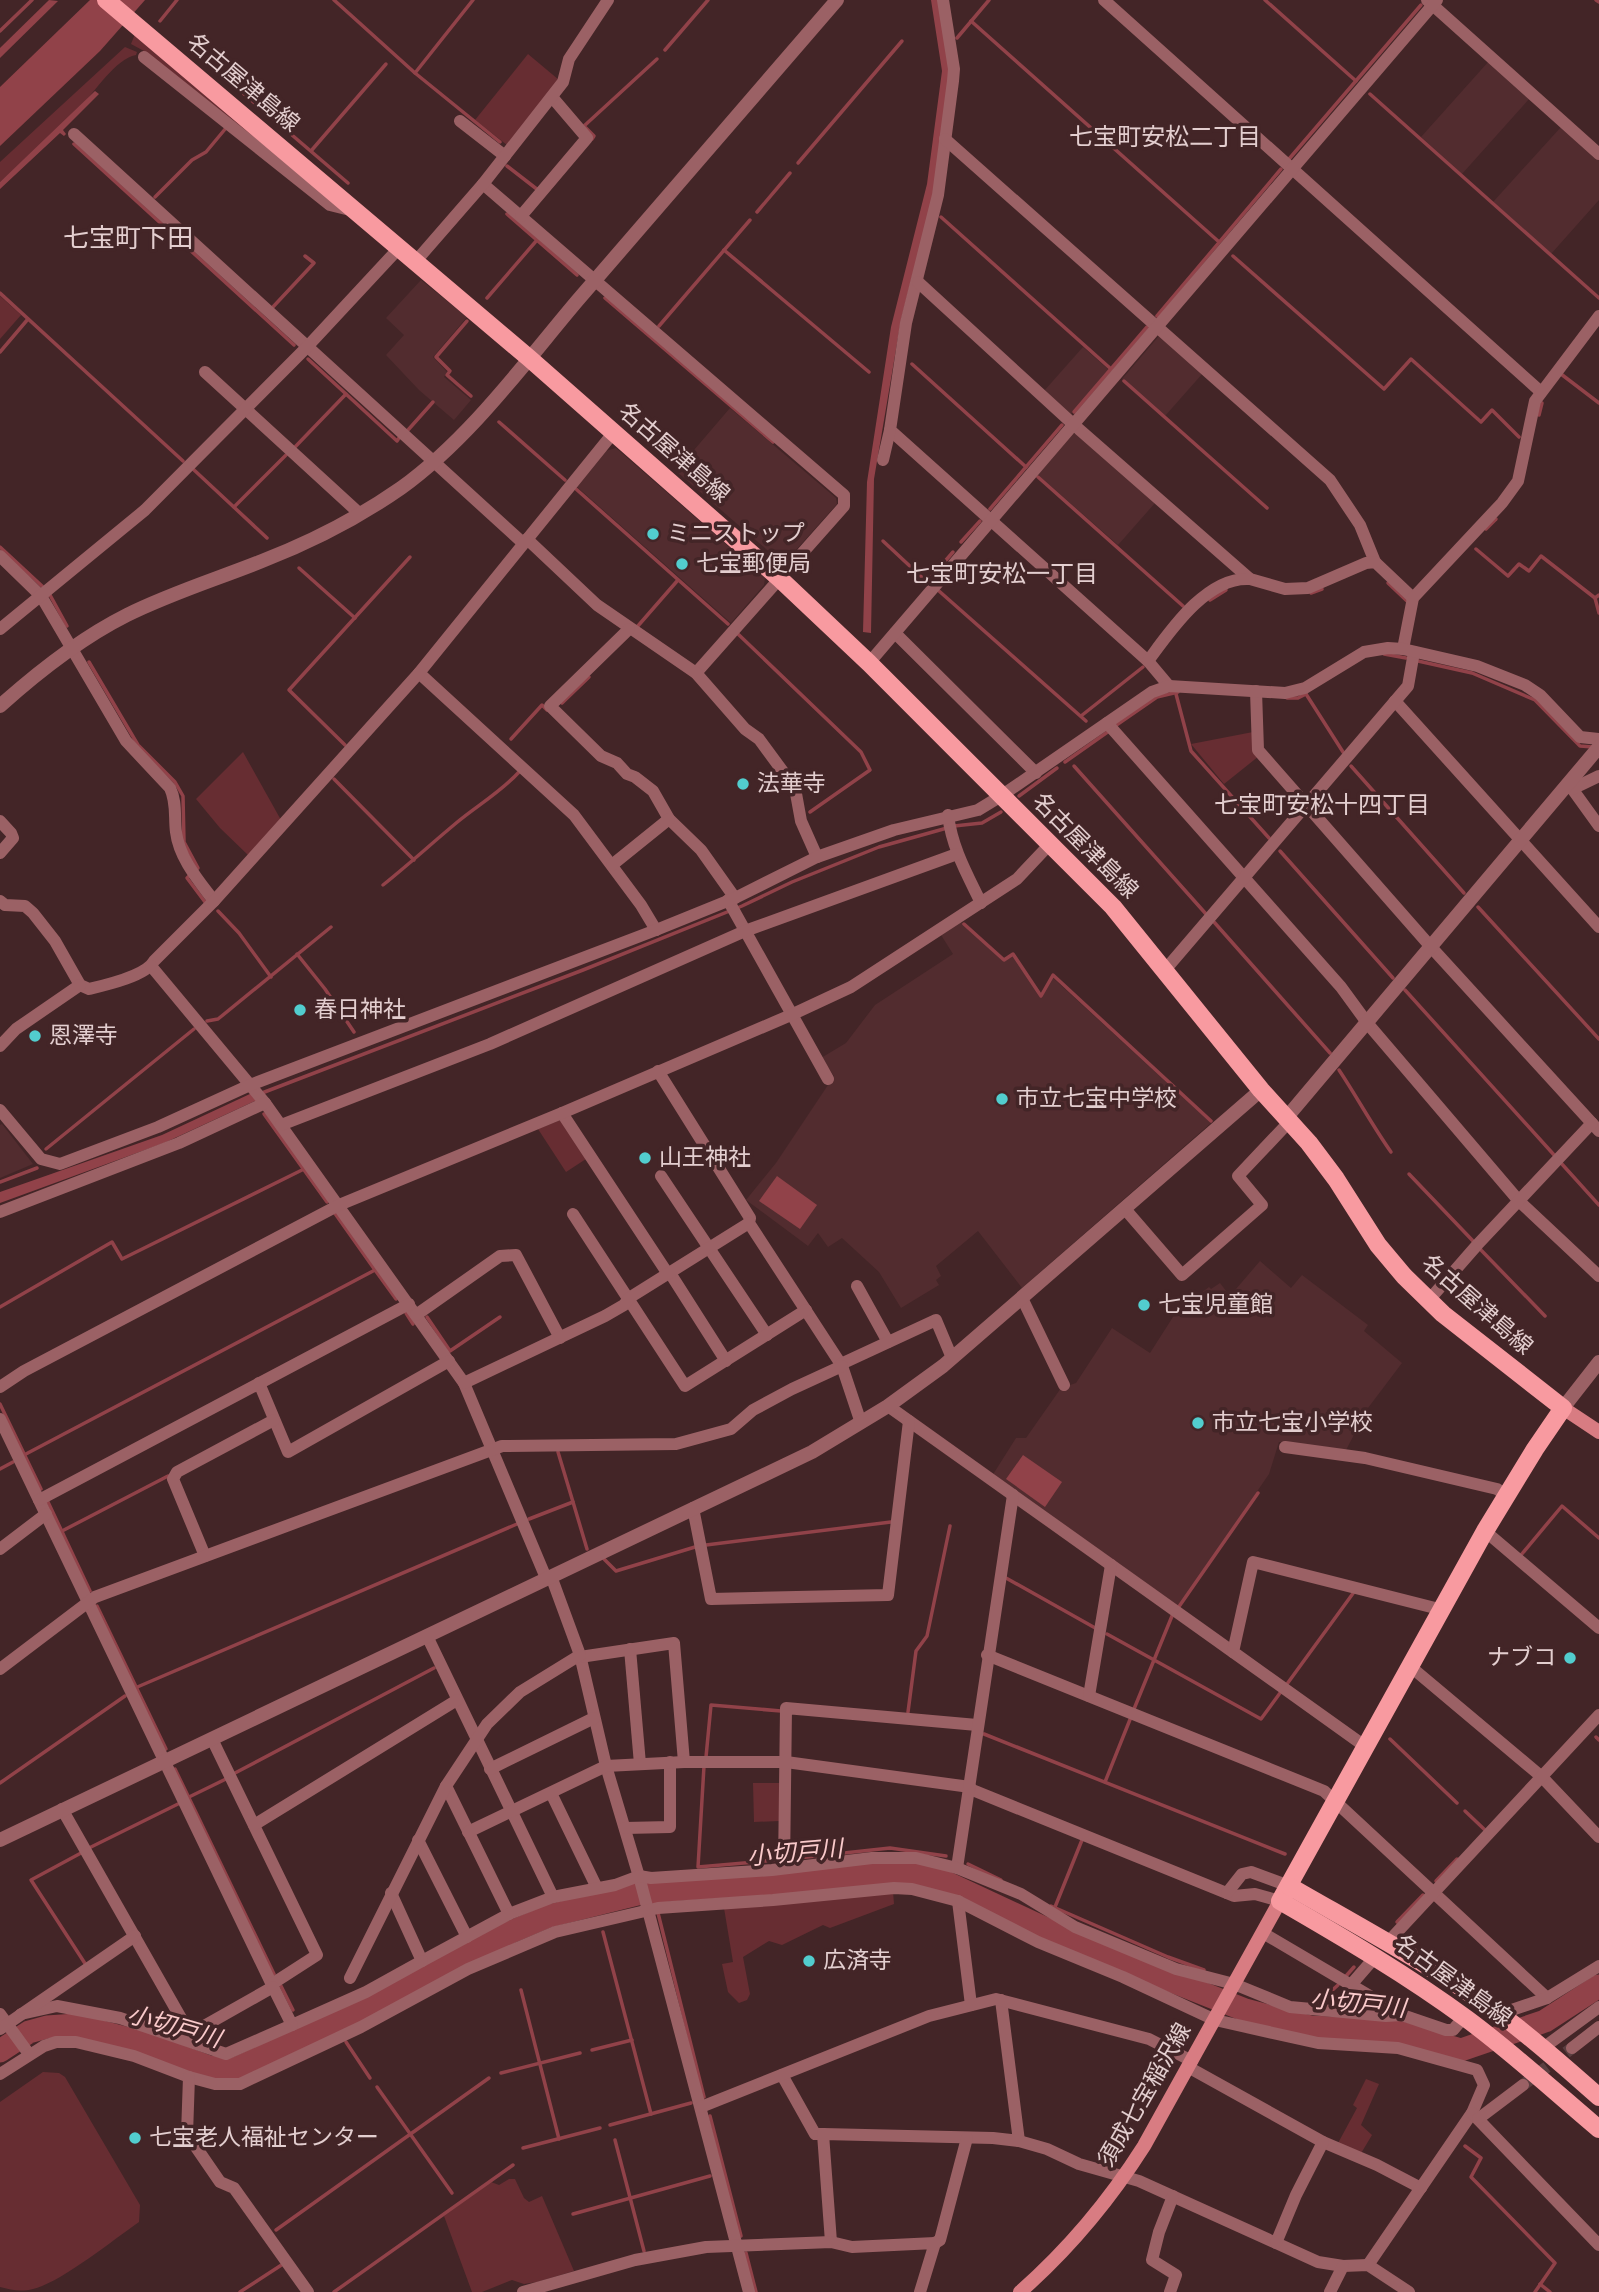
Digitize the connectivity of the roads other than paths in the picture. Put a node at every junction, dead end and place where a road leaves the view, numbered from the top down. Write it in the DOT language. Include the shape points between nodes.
graph roads {
  1 [pos="106,0"];
  2 [pos="608,0"];
  3 [pos="837,0"];
  4 [pos="943,0"];
  5 [pos="1104,0"];
  6 [pos="1432,2"];
  7 [pos="144,57"];
  8 [pos="552,97"];
  9 [pos="460,121"];
  10 [pos="74,134"];
  11 [pos="945,139"];
  12 [pos="1599,154"];
  13 [pos="505,156"];
  14 [pos="1292,168"];
  15 [pos="483,184"];
  16 [pos="357,211"];
  17 [pos="521,216"];
  18 [pos="400,247"];
  19 [pos="416,261"];
  20 [pos="595,280"];
  21 [pos="918,282"];
  22 [pos="1599,316"];
  23 [pos="1157,327"];
  24 [pos="307,347"];
  25 [pos="529,358"];
  26 [pos="205,372"];
  27 [pos="1541,392"];
  28 [pos="245,409"];
  29 [pos="1073,424"];
  30 [pos="890,430"];
  31 [pos="614,432"];
  32 [pos="883,460"];
  33 [pos="433,463"];
  34 [pos="360,514"];
  35 [pos="990,521"];
  36 [pos="525,541"];
  37 [pos="0,556"];
  38 [pos="1375,562"];
  39 [pos="779,578"];
  40 [pos="1250,579"];
  41 [pos="41,596"];
  42 [pos="1413,598"];
  43 [pos="0,629"];
  44 [pos="629,629"];
  45 [pos="895,633"];
  46 [pos="71,649"];
  47 [pos="1408,651"];
  48 [pos="1147,661"];
  49 [pos="869,663"];
  50 [pos="419,673"];
  51 [pos="696,673"];
  52 [pos="1169,686"];
  53 [pos="1256,695"];
  54 [pos="1395,701"];
  55 [pos="0,706"];
  56 [pos="1111,727"];
  57 [pos="1598,746"];
  58 [pos="1037,773"];
  59 [pos="1599,776"];
  60 [pos="1570,786"];
  61 [pos="1001,796"];
  62 [pos="1307,805"];
  63 [pos="669,819"];
  64 [pos="0,821"];
  65 [pos="949,823"];
  66 [pos="1599,826"];
  67 [pos="1520,840"];
  68 [pos="1049,845"];
  69 [pos="0,853"];
  70 [pos="957,853"];
  71 [pos="817,858"];
  72 [pos="612,865"];
  73 [pos="1245,878"];
  74 [pos="0,901"];
  75 [pos="214,901"];
  76 [pos="981,903"];
  77 [pos="732,904"];
  78 [pos="1599,927"];
  79 [pos="656,930"];
  80 [pos="745,931"];
  81 [pos="1431,947"];
  82 [pos="151,967"];
  83 [pos="1165,970"];
  84 [pos="80,985"];
  85 [pos="791,1015"];
  86 [pos="1367,1024"];
  87 [pos="0,1045"];
  88 [pos="659,1071"];
  89 [pos="828,1079"];
  90 [pos="1261,1090"];
  91 [pos="258,1094"];
  92 [pos="0,1110"];
  93 [pos="562,1113"];
  94 [pos="1289,1119"];
  95 [pos="281,1125"];
  96 [pos="1596,1125"];
  97 [pos="661,1175"];
  98 [pos="1519,1201"];
  99 [pos="339,1205"];
  100 [pos="1125,1209"];
  101 [pos="0,1212"];
  102 [pos="573,1214"];
  103 [pos="749,1223"];
  104 [pos="709,1248"];
  105 [pos="669,1273"];
  106 [pos="1599,1276"];
  107 [pos="856,1286"];
  108 [pos="629,1298"];
  109 [pos="1022,1298"];
  110 [pos="1429,1300"];
  111 [pos="413,1309"];
  112 [pos="806,1310"];
  113 [pos="767,1335"];
  114 [pos="560,1338"];
  115 [pos="888,1342"];
  116 [pos="952,1358"];
  117 [pos="449,1361"];
  118 [pos="726,1361"];
  119 [pos="1599,1362"];
  120 [pos="842,1365"];
  121 [pos="259,1383"];
  122 [pos="464,1383"];
  123 [pos="1064,1385"];
  124 [pos="0,1387"];
  125 [pos="888,1406"];
  126 [pos="1563,1408"];
  127 [pos="0,1419"];
  128 [pos="274,1420"];
  129 [pos="909,1421"];
  130 [pos="861,1423"];
  131 [pos="1599,1432"];
  132 [pos="1285,1447"];
  133 [pos="493,1450"];
  134 [pos="1013,1495"];
  135 [pos="1507,1496"];
  136 [pos="39,1500"];
  137 [pos="694,1508"];
  138 [pos="46,1514"];
  139 [pos="1485,1531"];
  140 [pos="0,1549"];
  141 [pos="205,1556"];
  142 [pos="1111,1564"];
  143 [pos="549,1577"];
  144 [pos="88,1602"];
  145 [pos="1443,1610"];
  146 [pos="1599,1628"];
  147 [pos="427,1636"];
  148 [pos="630,1649"];
  149 [pos="1233,1652"];
  150 [pos="987,1655"];
  151 [pos="580,1656"];
  152 [pos="1411,1667"];
  153 [pos="0,1670"];
  154 [pos="1089,1696"];
  155 [pos="457,1700"];
  156 [pos="1599,1715"];
  157 [pos="594,1717"];
  158 [pos="977,1725"];
  159 [pos="212,1739"];
  160 [pos="477,1742"];
  161 [pos="1366,1747"];
  162 [pos="164,1761"];
  163 [pos="670,1762"];
  164 [pos="684,1762"];
  165 [pos="786,1762"];
  166 [pos="639,1764"];
  167 [pos="606,1766"];
  168 [pos="490,1769"];
  169 [pos="1542,1777"];
  170 [pos="446,1786"];
  171 [pos="970,1788"];
  172 [pos="551,1793"];
  173 [pos="1336,1801"];
  174 [pos="62,1809"];
  175 [pos="511,1812"];
  176 [pos="254,1825"];
  177 [pos="625,1828"];
  178 [pos="468,1832"];
  179 [pos="1599,1837"];
  180 [pos="0,1840"];
  181 [pos="418,1840"];
  182 [pos="783,1868"];
  183 [pos="957,1868"];
  184 [pos="639,1878"];
  185 [pos="597,1888"];
  186 [pos="1434,1891"];
  187 [pos="391,1893"];
  188 [pos="1227,1893"];
  189 [pos="1284,1893"];
  190 [pos="553,1897"];
  191 [pos="958,1901"];
  192 [pos="647,1907"];
  193 [pos="509,1914"];
  194 [pos="1263,1933"];
  195 [pos="135,1936"];
  196 [pos="467,1937"];
  197 [pos="1382,1950"];
  198 [pos="422,1961"];
  199 [pos="1599,1966"];
  200 [pos="350,1978"];
  201 [pos="272,1986"];
  202 [pos="1233,1986"];
  203 [pos="1350,1986"];
  204 [pos="1547,1998"];
  205 [pos="1001,2000"];
  206 [pos="971,2005"];
  207 [pos="1599,2007"];
  208 [pos="21,2014"];
  209 [pos="1402,2015"];
  210 [pos="1502,2016"];
  211 [pos="1216,2018"];
  212 [pos="1471,2022"];
  213 [pos="4,2023"];
  214 [pos="292,2025"];
  215 [pos="1599,2027"];
  216 [pos="190,2038"];
  217 [pos="1539,2045"];
  218 [pos="1572,2048"];
  219 [pos="27,2051"];
  220 [pos="1190,2064"];
  221 [pos="0,2074"];
  222 [pos="782,2075"];
  223 [pos="189,2077"];
  224 [pos="1523,2085"];
  225 [pos="1599,2097"];
  226 [pos="701,2106"];
  227 [pos="1475,2116"];
  228 [pos="1599,2129"];
  229 [pos="823,2134"];
  230 [pos="967,2138"];
  231 [pos="1019,2141"];
  232 [pos="1323,2142"];
  233 [pos="1125,2177"];
  234 [pos="1421,2188"];
  235 [pos="1173,2196"];
  236 [pos="831,2242"];
  237 [pos="935,2243"];
  238 [pos="1276,2243"];
  239 [pos="1599,2245"];
  240 [pos="737,2246"];
  241 [pos="1343,2266"];
  242 [pos="1368,2266"];
  243 [pos="537,2290"];
  244 [pos="308,2292"];
  245 [pos="523,2292"];
  246 [pos="749,2292"];
  247 [pos="920,2292"];
  248 [pos="1020,2292"];
  249 [pos="1170,2292"];
  250 [pos="1330,2292"];
  251 [pos="1409,2292"];
  1 -- 16 [label="main road, 名古屋津島線"];
  2 -- 8 [label="street" via="569,59 563,82"];
  3 -- 20 [label="street"];
  4 -- 11 [label="street" via="954,69"];
  5 -- 14 [label="street"];
  6 -- 12 [label="street"];
  6 -- 14 [label="street"];
  7 -- 16 [label="street" via="330,205"];
  8 -- 13 [label="street"];
  8 -- 17 [label="street" via="587,138"];
  9 -- 13 [label="street"];
  10 -- 24 [label="street"];
  11 -- 21 [label="street" via="938,195"];
  11 -- 23 [label="street"];
  13 -- 15 [label="street"];
  14 -- 23 [label="street"];
  14 -- 27 [label="street"];
  15 -- 17 [label="street"];
  15 -- 19 [label="street"];
  16 -- 18 [label="main road, 名古屋津島線"];
  17 -- 20 [label="street"];
  18 -- 19 [label="main road, 名古屋津島線"];
  18 -- 24 [label="street"];
  19 -- 25 [label="main road, 名古屋津島線"];
  20 -- 25 [label="street"];
  20 -- 39 [label="street" via="844,495 844,506"];
  21 -- 29 [label="street"];
  21 -- 30 [label="street" via="906,323"];
  22 -- 27 [label="street"];
  23 -- 29 [label="street"];
  23 -- 38 [label="street" via="1330,480 1360,525"];
  24 -- 28 [label="street"];
  24 -- 33 [label="street"];
  25 -- 31 [label="main road, 名古屋津島線"];
  25 -- 33 [label="street"];
  26 -- 28 [label="street"];
  27 -- 42 [label="street" via="1535,401 1518,481"];
  28 -- 34 [label="street"];
  28 -- 41 [label="street" via="145,509"];
  29 -- 35 [label="street"];
  29 -- 40 [label="street"];
  30 -- 32 [label="street"];
  30 -- 35 [label="street"];
  31 -- 36 [label="street"];
  31 -- 39 [label="main road, 名古屋津島線"];
  33 -- 34 [label="street"];
  33 -- 36 [label="street"];
  34 -- 46 [label="street" via="303,544 125,615"];
  35 -- 45 [label="street"];
  35 -- 48 [label="street"];
  36 -- 44 [label="street"];
  36 -- 50 [label="street"];
  37 -- 41 [label="street"];
  38 -- 40 [label="street" via="1308,588 1285,589"];
  38 -- 42 [label="street"];
  39 -- 49 [label="main road, 名古屋津島線"];
  39 -- 51 [label="street"];
  40 -- 48 [label="street" via="1234,580 1196,603"];
  41 -- 43 [label="street"];
  41 -- 46 [label="street"];
  42 -- 47 [label="street"];
  44 -- 51 [label="street"];
  44 -- 63 [label="street" via="550,706 601,756 653,792"];
  45 -- 49 [label="street"];
  45 -- 58 [label="street"];
  46 -- 55 [label="street"];
  46 -- 75 [label="street" via="126,741 170,788 182,852"];
  47 -- 53 [label="street" via="1364,652 1295,691"];
  47 -- 54 [label="street" via="1408,686"];
  47 -- 57 [label="street" via="1504,675 1540,695 1580,737"];
  48 -- 52 [label="street"];
  49 -- 61 [label="main road, 名古屋津島線"];
  50 -- 72 [label="street" via="575,815"];
  50 -- 75 [label="street"];
  51 -- 71 [label="street" via="759,739 795,789 801,821"];
  52 -- 53 [label="street"];
  52 -- 56 [label="street" via="1152,692"];
  53 -- 62 [label="street" via="1258,750"];
  54 -- 62 [label="street"];
  54 -- 67 [label="street"];
  56 -- 58 [label="street"];
  56 -- 73 [label="street"];
  57 -- 60 [label="street"];
  58 -- 61 [label="street"];
  59 -- 60 [label="street"];
  60 -- 66 [label="street"];
  60 -- 67 [label="street"];
  61 -- 65 [label="street"];
  61 -- 68 [label="main road, 名古屋津島線"];
  62 -- 73 [label="street"];
  62 -- 81 [label="street"];
  63 -- 72 [label="street"];
  63 -- 77 [label="street" via="701,849"];
  64 -- 69 [label="street" via="13,838"];
  65 -- 70 [label="street"];
  65 -- 71 [label="street" via="894,830"];
  67 -- 78 [label="street"];
  67 -- 81 [label="street"];
  68 -- 76 [label="street" via="1017,879"];
  68 -- 83 [label="main road, 名古屋津島線" via="1113,907"];
  70 -- 76 [label="street"];
  70 -- 80 [label="street"];
  71 -- 77 [label="street"];
  72 -- 79 [label="street"];
  73 -- 83 [label="street"];
  73 -- 86 [label="street" via="1341,987"];
  74 -- 84 [label="street" via="25,906 33,913"];
  75 -- 82 [label="street"];
  76 -- 85 [label="street" via="869,977"];
  77 -- 79 [label="street"];
  77 -- 80 [label="street"];
  79 -- 91 [label="street"];
  80 -- 85 [label="street"];
  80 -- 95 [label="street" via="490,1044"];
  81 -- 86 [label="street"];
  81 -- 96 [label="street"];
  82 -- 84 [label="street" via="89,989"];
  82 -- 91 [label="street"];
  83 -- 90 [label="main road, 名古屋津島線"];
  84 -- 87 [label="street"];
  85 -- 88 [label="street"];
  85 -- 89 [label="street"];
  86 -- 94 [label="street"];
  86 -- 98 [label="street"];
  88 -- 93 [label="street"];
  88 -- 103 [label="street" via="750,1217"];
  90 -- 94 [label="main road, 名古屋津島線"];
  90 -- 100 [label="street"];
  91 -- 92 [label="street" via="60,1164 41,1159"];
  91 -- 95 [label="street"];
  91 -- 101 [label="street" via="179,1143"];
  93 -- 99 [label="street"];
  93 -- 105 [label="street"];
  94 -- 100 [label="street" via="1238,1176 1262,1205 1182,1275"];
  94 -- 110 [label="main road, 名古屋津島線" via="1336,1179 1378,1245"];
  95 -- 99 [label="street"];
  96 -- 98 [label="street"];
  97 -- 104 [label="street"];
  98 -- 106 [label="street"];
  98 -- 110 [label="street"];
  99 -- 111 [label="street"];
  99 -- 124 [label="street"];
  100 -- 109 [label="street"];
  102 -- 108 [label="street"];
  103 -- 104 [label="street"];
  103 -- 112 [label="street"];
  104 -- 105 [label="street"];
  104 -- 113 [label="street"];
  105 -- 108 [label="street"];
  105 -- 118 [label="street"];
  107 -- 115 [label="street"];
  108 -- 114 [label="street" via="605,1317"];
  108 -- 118 [label="street" via="685,1386"];
  109 -- 116 [label="street"];
  109 -- 123 [label="street"];
  110 -- 126 [label="main road, 名古屋津島線"];
  111 -- 114 [label="street" via="500,1256 516,1255"];
  111 -- 117 [label="street"];
  111 -- 121 [label="street"];
  112 -- 113 [label="street"];
  112 -- 120 [label="street"];
  113 -- 118 [label="street"];
  114 -- 122 [label="street"];
  115 -- 116 [label="street" via="936,1320"];
  115 -- 120 [label="street"];
  116 -- 125 [label="street"];
  117 -- 122 [label="street"];
  117 -- 128 [label="street" via="288,1452"];
  119 -- 126 [label="street"];
  120 -- 130 [label="street"];
  120 -- 133 [label="street" via="753,1410 731,1429 676,1444 502,1446"];
  121 -- 128 [label="street"];
  121 -- 136 [label="street"];
  122 -- 133 [label="street"];
  125 -- 129 [label="street"];
  125 -- 130 [label="street"];
  126 -- 131 [label="main road"];
  126 -- 135 [label="main road"];
  127 -- 136 [label="street"];
  128 -- 141 [label="street" via="177,1472 173,1479"];
  129 -- 134 [label="street"];
  129 -- 137 [label="street" via="888,1595 711,1599"];
  130 -- 137 [label="street"];
  132 -- 135 [label="street" via="1364,1458 1497,1489"];
  133 -- 141 [label="street"];
  133 -- 143 [label="street"];
  134 -- 142 [label="street"];
  134 -- 150 [label="street"];
  135 -- 139 [label="main road"];
  136 -- 138 [label="street"];
  137 -- 143 [label="street"];
  138 -- 140 [label="street"];
  138 -- 144 [label="street"];
  139 -- 145 [label="main road"];
  139 -- 146 [label="street"];
  141 -- 144 [label="street"];
  142 -- 149 [label="street"];
  142 -- 154 [label="street"];
  143 -- 147 [label="street"];
  143 -- 151 [label="street"];
  144 -- 153 [label="street"];
  144 -- 162 [label="street"];
  145 -- 149 [label="street" via="1254,1562"];
  145 -- 152 [label="main road"];
  147 -- 155 [label="street"];
  147 -- 159 [label="street"];
  148 -- 151 [label="street"];
  148 -- 164 [label="street" via="674,1643"];
  148 -- 166 [label="street"];
  149 -- 161 [label="street"];
  150 -- 154 [label="street"];
  150 -- 158 [label="street"];
  151 -- 157 [label="street"];
  151 -- 160 [label="street" via="520,1692 487,1724"];
  152 -- 161 [label="main road"];
  152 -- 169 [label="street"];
  154 -- 173 [label="street" via="1324,1791"];
  155 -- 160 [label="street"];
  155 -- 176 [label="street"];
  156 -- 169 [label="street"];
  157 -- 167 [label="street"];
  157 -- 168 [label="street"];
  158 -- 165 [label="street" via="786,1708"];
  158 -- 171 [label="street"];
  159 -- 162 [label="street"];
  159 -- 176 [label="street"];
  160 -- 168 [label="street"];
  160 -- 170 [label="street"];
  161 -- 173 [label="main road"];
  162 -- 174 [label="street"];
  162 -- 201 [label="street"];
  163 -- 164 [label="street"];
  163 -- 166 [label="street"];
  163 -- 177 [label="street" via="670,1827"];
  164 -- 165 [label="street"];
  165 -- 171 [label="street"];
  165 -- 182 [label="street"];
  166 -- 167 [label="street"];
  167 -- 172 [label="street"];
  167 -- 177 [label="street"];
  168 -- 175 [label="street"];
  169 -- 179 [label="street"];
  169 -- 186 [label="street"];
  170 -- 178 [label="street"];
  170 -- 181 [label="street"];
  171 -- 183 [label="street"];
  171 -- 188 [label="street"];
  172 -- 175 [label="street"];
  172 -- 185 [label="street"];
  173 -- 186 [label="street"];
  173 -- 189 [label="main road"];
  174 -- 180 [label="street"];
  174 -- 195 [label="street"];
  175 -- 178 [label="street"];
  175 -- 190 [label="street"];
  176 -- 201 [label="street" via="317,1955"];
  177 -- 184 [label="street"];
  178 -- 193 [label="street"];
  181 -- 187 [label="street"];
  181 -- 196 [label="street"];
  182 -- 183 [label="street" via="893,1857"];
  182 -- 184 [label="street"];
  183 -- 202 [label="street" via="1021,1895 1075,1927 1176,1969"];
  184 -- 185 [label="street"];
  184 -- 192 [label="street"];
  185 -- 190 [label="street"];
  186 -- 197 [label="street"];
  186 -- 204 [label="street"];
  187 -- 198 [label="street"];
  187 -- 200 [label="street"];
  188 -- 189 [label="street"];
  188 -- 189 [label="street" via="1242,1874 1251,1872"];
  189 -- 194 [label="main road, 須成七宝稲沢線"];
  189 -- 197 [label="main road, 名古屋津島線"];
  190 -- 193 [label="street"];
  191 -- 192 [label="street" via="894,1888"];
  191 -- 206 [label="street"];
  191 -- 211 [label="street" via="1038,1942"];
  192 -- 223 [label="street" via="555,1932 468,1969 361,2027 240,2084"];
  192 -- 226 [label="street"];
  193 -- 196 [label="street"];
  194 -- 202 [label="main road, 須成七宝稲沢線"];
  194 -- 203 [label="street"];
  195 -- 208 [label="street"];
  195 -- 216 [label="street"];
  196 -- 198 [label="street"];
  197 -- 203 [label="street"];
  197 -- 210 [label="main road, 名古屋津島線"];
  197 -- 212 [label="main road, 名古屋津島線"];
  198 -- 214 [label="street"];
  199 -- 204 [label="street"];
  201 -- 214 [label="street"];
  201 -- 216 [label="street"];
  202 -- 209 [label="street" via="1290,2007"];
  202 -- 211 [label="main road, 須成七宝稲沢線"];
  203 -- 209 [label="street"];
  204 -- 210 [label="street"];
  205 -- 206 [label="street"];
  205 -- 220 [label="street" via="1149,2039"];
  205 -- 231 [label="street"];
  206 -- 222 [label="street" via="929,2016"];
  207 -- 217 [label="street"];
  208 -- 213 [label="street"];
  208 -- 216 [label="street" via="57,2006"];
  209 -- 212 [label="street" via="1446,2030"];
  210 -- 217 [label="main road, 名古屋津島線"];
  211 -- 220 [label="main road, 須成七宝稲沢線"];
  211 -- 227 [label="street" via="1318,2043 1398,2048 1477,2070 1484,2085"];
  212 -- 228 [label="main road, 名古屋津島線"];
  213 -- 219 [label="street"];
  214 -- 216 [label="street" via="226,2054"];
  215 -- 218 [label="street"];
  217 -- 225 [label="main road, 名古屋津島線"];
  219 -- 221 [label="street"];
  219 -- 223 [label="street" via="56,2042 76,2042 134,2056"];
  220 -- 232 [label="street"];
  220 -- 233 [label="main road, 須成七宝稲沢線"];
  222 -- 226 [label="street"];
  222 -- 229 [label="street" via="816,2134"];
  223 -- 244 [label="street" via="187,2134 220,2182 234,2189"];
  224 -- 227 [label="street"];
  226 -- 240 [label="street"];
  227 -- 234 [label="street"];
  227 -- 239 [label="street"];
  229 -- 230 [label="street"];
  229 -- 236 [label="street"];
  230 -- 231 [label="street"];
  230 -- 237 [label="street" via="940,2240"];
  231 -- 233 [label="street"];
  232 -- 234 [label="street"];
  232 -- 238 [label="street"];
  233 -- 235 [label="street"];
  233 -- 248 [label="main road, 須成七宝稲沢線" via="1074,2241"];
  234 -- 242 [label="street"];
  235 -- 238 [label="street"];
  235 -- 249 [label="street" via="1152,2260 1176,2275"];
  236 -- 237 [label="street" via="852,2247"];
  236 -- 240 [label="street"];
  237 -- 247 [label="street"];
  238 -- 241 [label="street" via="1318,2262"];
  240 -- 243 [label="street" via="635,2260"];
  240 -- 246 [label="street"];
  241 -- 242 [label="street"];
  241 -- 250 [label="street"];
  242 -- 251 [label="street"];
  243 -- 245 [label="street"];
}
